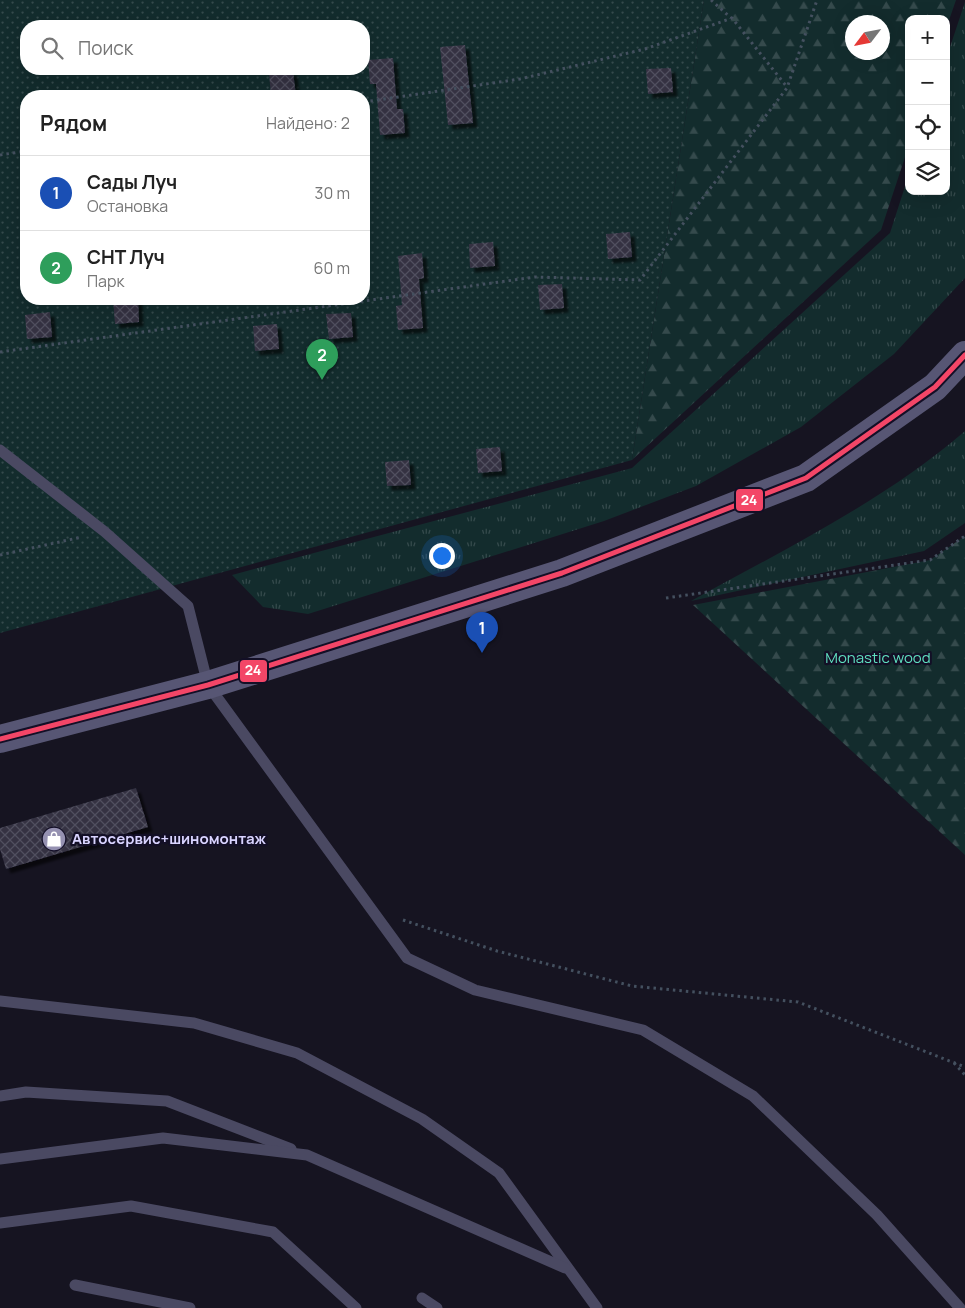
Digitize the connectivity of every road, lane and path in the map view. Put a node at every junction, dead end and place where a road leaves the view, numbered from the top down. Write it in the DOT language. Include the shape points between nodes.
graph roads {
  1 [pos="711,0"];
  2 [pos="817,0"];
  3 [pos="732,18"];
  4 [pos="787,88"];
  5 [pos="370,101"];
  6 [pos="20,152"];
  7 [pos="0,155"];
  8 [pos="370,300"];
  9 [pos="335,305"];
  10 [pos="0,352"];
  11 [pos="965,355"];
  12 [pos="0,450"];
  13 [pos="105,532"];
  14 [pos="965,536"];
  15 [pos="0,555"];
  16 [pos="666,598"];
  17 [pos="208,685"];
  18 [pos="0,739"];
  19 [pos="365,901"];
  20 [pos="0,1001"];
  21 [pos="954,1062"];
  22 [pos="965,1067"];
  23 [pos="965,1074"];
  24 [pos="0,1096"];
  25 [pos="307,1154"];
  26 [pos="0,1159"];
  27 [pos="0,1223"];
  28 [pos="567,1268"];
  29 [pos="75,1285"];
  30 [pos="422,1298"];
  31 [pos="190,1308"];
  32 [pos="356,1308"];
  33 [pos="437,1308"];
  34 [pos="597,1308"];
  35 [pos="960,1308"];
  1 -- 3 [label="path"];
  2 -- 4 [label="path"];
  3 -- 4 [label="path"];
  3 -- 5 [label="path" via="645,49 520,79"];
  4 -- 8 [label="path" via="640,280 535,277"];
  6 -- 7 [label="path"];
  9 -- 10 [label="path"];
  11 -- 17 [label="main road" via="935,387 806,478 562,573"];
  12 -- 13 [label="lane"];
  13 -- 15 [label="path"];
  13 -- 17 [label="lane" via="188,606"];
  14 -- 16 [label="path" via="930,560"];
  17 -- 18 [label="main road"];
  17 -- 19 [label="lane"];
  19 -- 21 [label="path" via="402,920 488,948 632,986 798,1002"];
  19 -- 35 [label="lane" via="407,958 475,990 643,1030 753,1096 877,1215"];
  20 -- 28 [label="lane" via="194,1023 296,1053 422,1119 499,1173"];
  21 -- 22 [label="path"];
  21 -- 23 [label="path"];
  24 -- 25 [label="lane" via="26,1092 167,1101"];
  25 -- 26 [label="lane" via="162,1138"];
  25 -- 28 [label="lane"];
  27 -- 32 [label="lane" via="131,1206 273,1232"];
  28 -- 34 [label="lane"];
  29 -- 31 [label="lane"];
  30 -- 33 [label="lane"];
}
